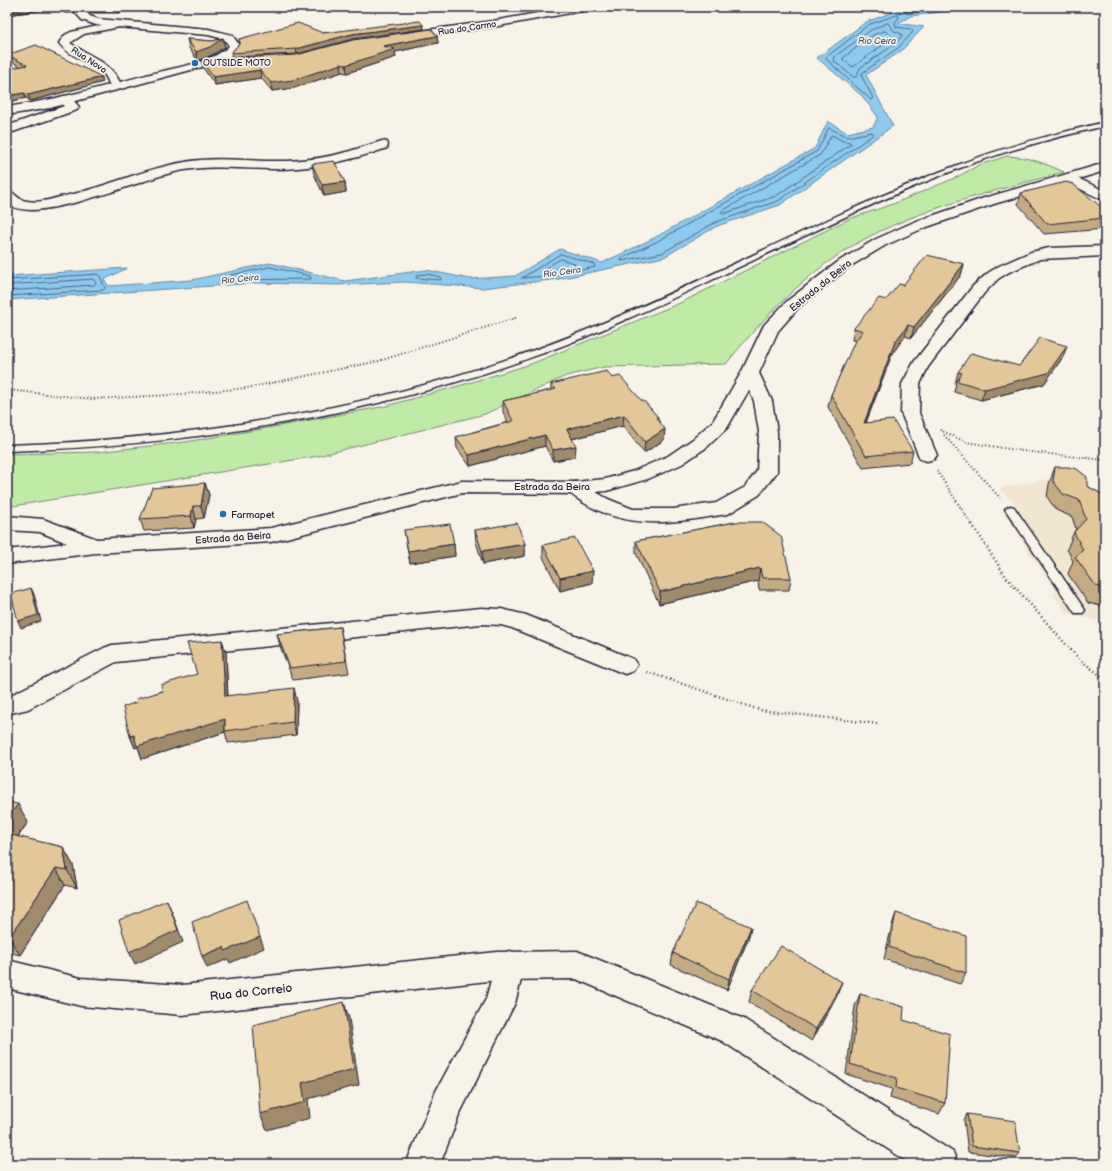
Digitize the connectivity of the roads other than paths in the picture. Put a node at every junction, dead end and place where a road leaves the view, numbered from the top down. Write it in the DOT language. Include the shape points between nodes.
graph roads {
  1 [pos="75,7"];
  2 [pos="587,7"];
  3 [pos="116,25"];
  4 [pos="398,37"];
  5 [pos="233,62"];
  6 [pos="204,63"];
  7 [pos="116,87"];
  8 [pos="64,100"];
  9 [pos="7,111"];
  10 [pos="1105,124"];
  11 [pos="7,130"];
  12 [pos="382,145"];
  13 [pos="1105,167"];
  14 [pos="1069,178"];
  15 [pos="7,194"];
  16 [pos="1105,197"];
  17 [pos="1105,251"];
  18 [pos="750,373"];
  19 [pos="7,448"];
  20 [pos="927,455"];
  21 [pos="575,488"];
  22 [pos="1010,509"];
  23 [pos="7,523"];
  24 [pos="42,526"];
  25 [pos="96,546"];
  26 [pos="7,553"];
  27 [pos="7,556"];
  28 [pos="1079,610"];
  29 [pos="625,665"];
  30 [pos="7,705"];
  31 [pos="504,966"];
  32 [pos="7,974"];
  33 [pos="423,1164"];
  34 [pos="941,1164"];
  1 -- 3 [label="street" via="86,18"];
  2 -- 4 [label="street, Rua do Carmo" via="493,24"];
  3 -- 6 [label="street" via="208,32 228,37 234,46 226,56"];
  3 -- 7 [label="street, Rua Nova" via="82,31 64,44 104,68 115,81"];
  5 -- 6 [label="street"];
  6 -- 7 [label="street"];
  7 -- 8 [label="street"];
  8 -- 9 [label="street"];
  8 -- 11 [label="street" via="73,107"];
  10 -- 19 [label="lane" via="1040,140 942,174 582,335 443,384 315,414 202,433 114,443"];
  12 -- 15 [label="street" via="319,163 197,163 58,202 32,205 16,203"];
  13 -- 14 [label="street, Estrada da Beira"];
  14 -- 16 [label="street"];
  14 -- 18 [label="street, Estrada da Beira" via="919,225 881,242 844,264 793,304 770,329"];
  17 -- 20 [label="street" via="1036,255 1004,269 979,289 920,366 911,384 910,412"];
  18 -- 21 [label="street, Estrada da Beira" via="720,424 700,443 675,460 641,475 606,485"];
  18 -- 21 [label="street" via="763,401 768,432 767,472 752,491 721,509 673,516 631,514 601,504"];
  21 -- 25 [label="street, Estrada da Beira" via="462,487 271,535"];
  22 -- 28 [label="lane"];
  23 -- 24 [label="street"];
  24 -- 25 [label="street"];
  24 -- 26 [label="street" via="26,542"];
  25 -- 27 [label="street, Estrada da Beira"];
  29 -- 30 [label="street" via="518,621 480,616 112,654 19,702"];
  31 -- 32 [label="street, Rua do Correio" via="182,1000 81,992"];
  31 -- 33 [label="street" via="500,1003 448,1103"];
  31 -- 34 [label="street, Rua do Correio" via="577,965 733,1030"];
}
